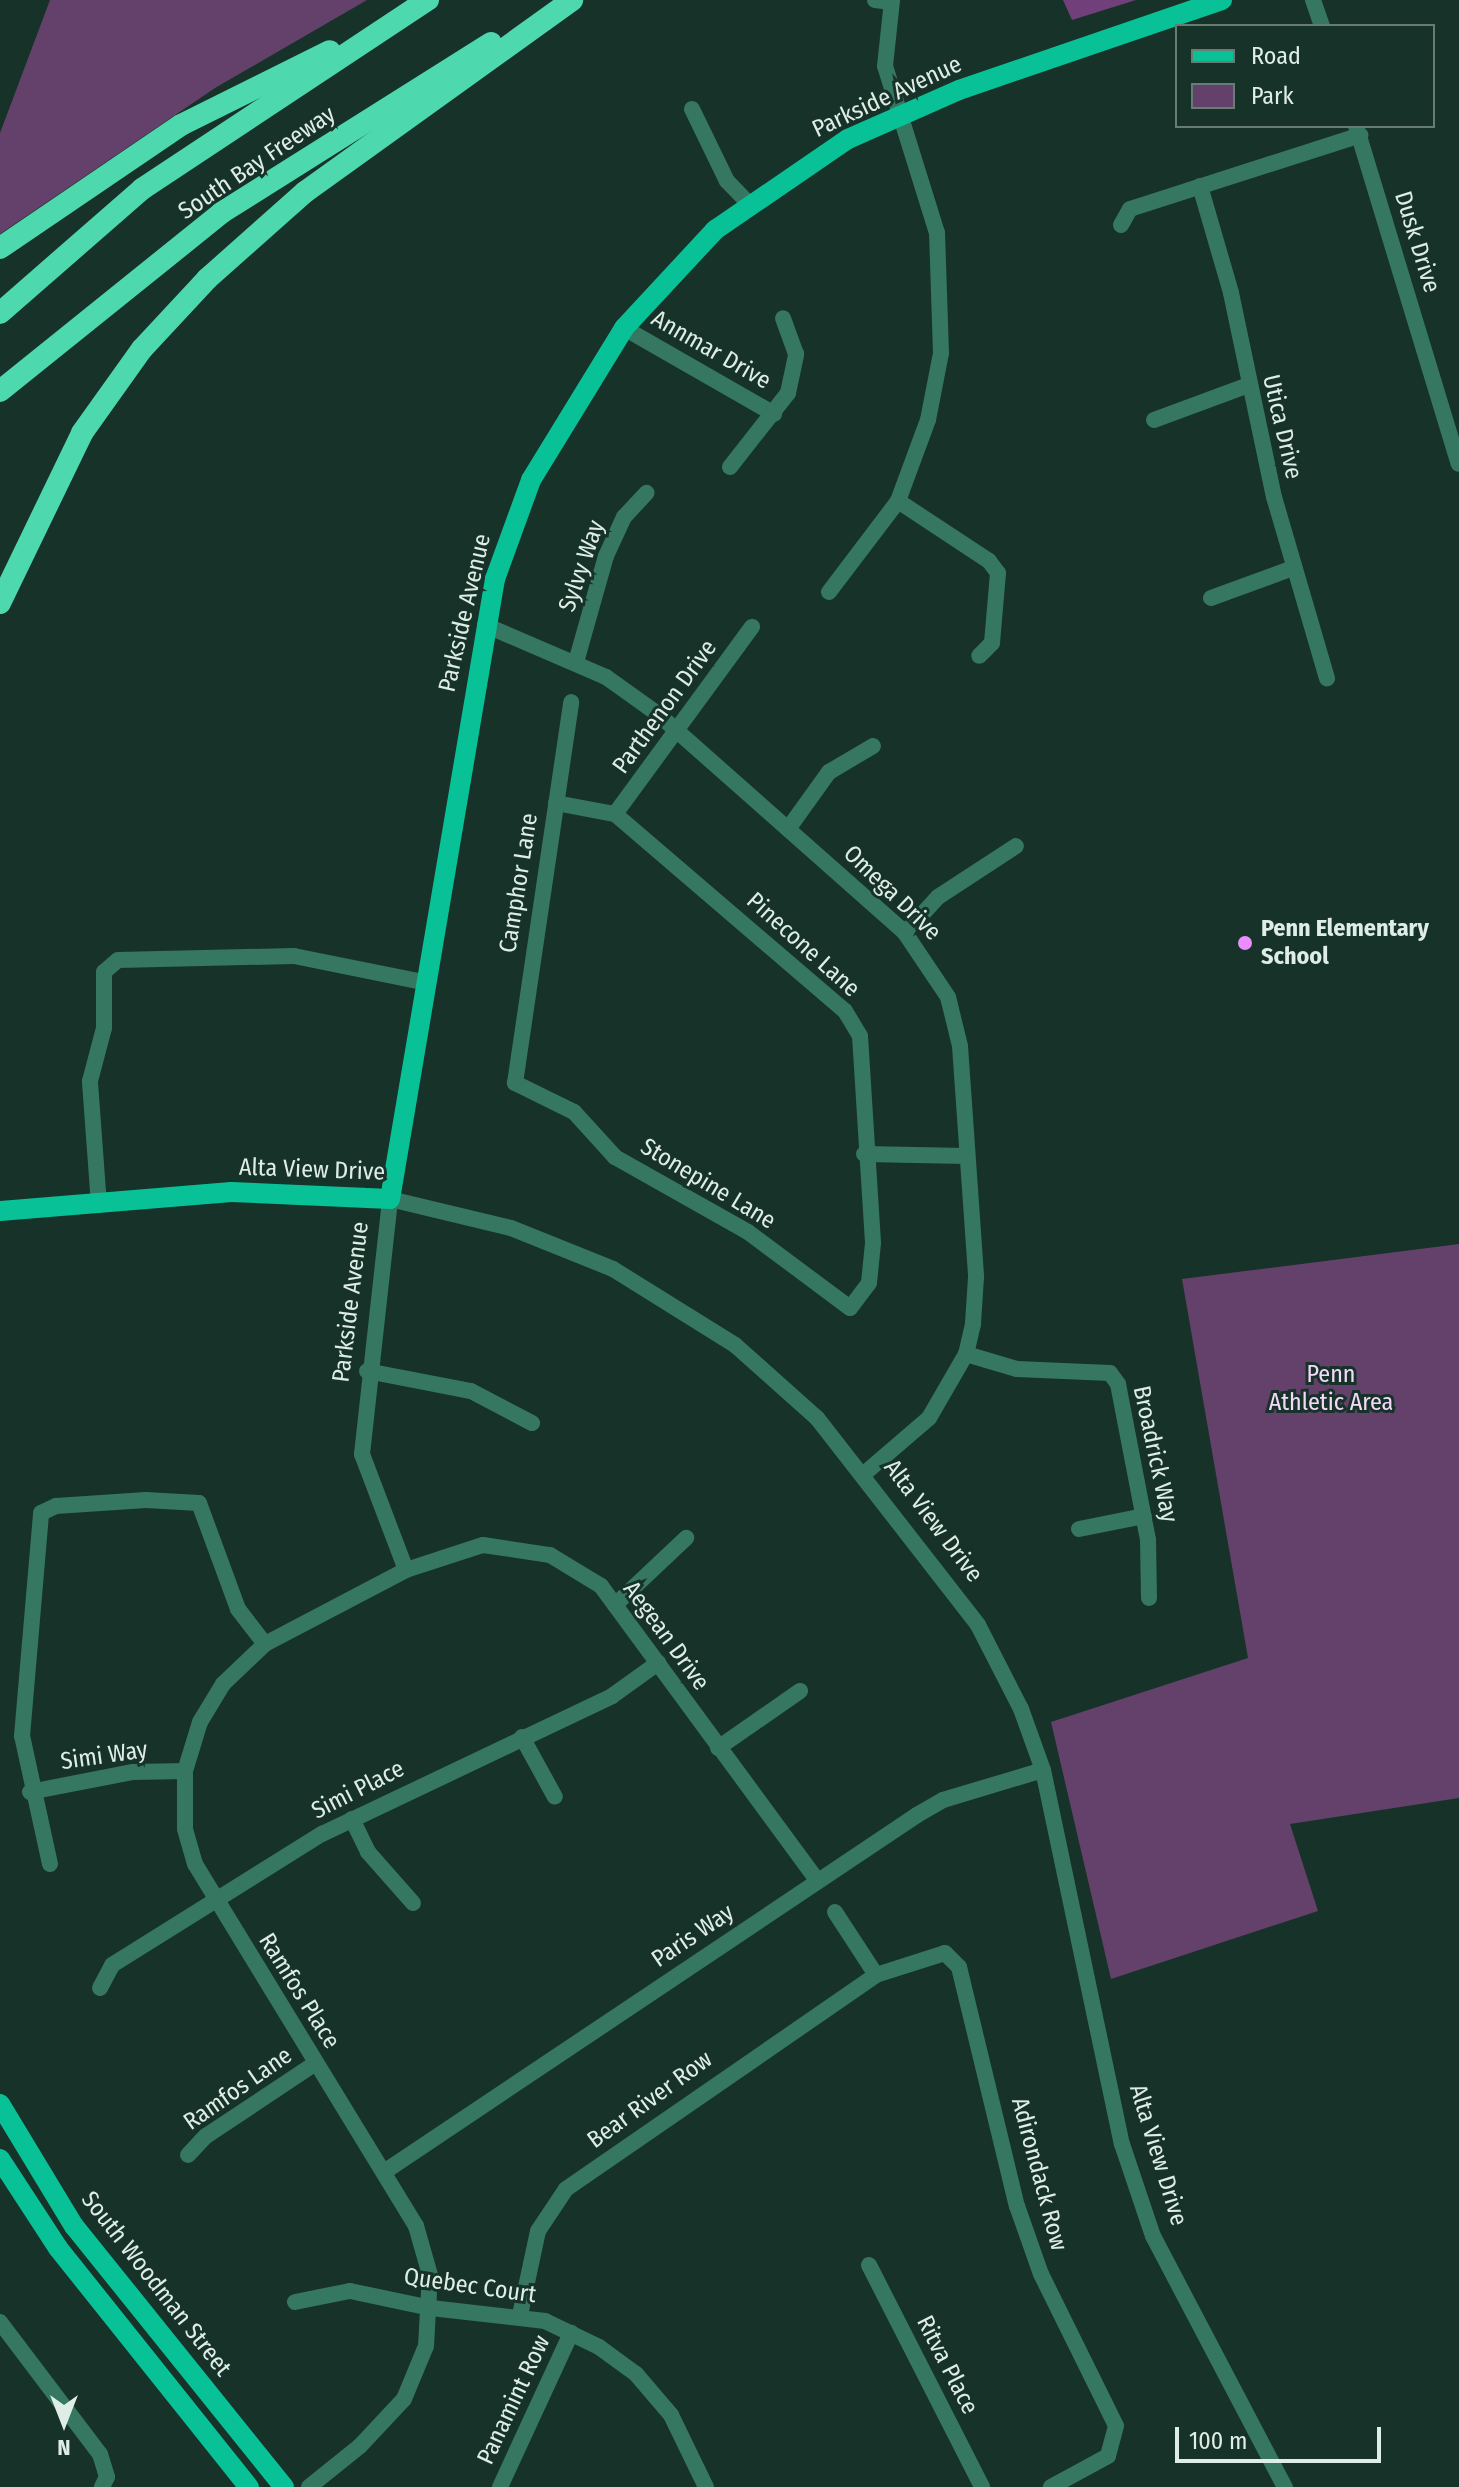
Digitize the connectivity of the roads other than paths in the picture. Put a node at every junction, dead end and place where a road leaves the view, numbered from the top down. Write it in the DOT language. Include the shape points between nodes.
graph roads {
  1 [pos="428,0"];
  2 [pos="559,0"];
  3 [pos="572,0"];
  4 [pos="1222,0"];
  5 [pos="1313,0"];
  6 [pos="886,1"];
  7 [pos="1321,24"];
  8 [pos="354,44"];
  9 [pos="692,109"];
  10 [pos="902,114"];
  11 [pos="1358,131"];
  12 [pos="1200,186"];
  13 [pos="749,204"];
  14 [pos="1121,225"];
  15 [pos="0,248"];
  16 [pos="0,313"];
  17 [pos="783,318"];
  18 [pos="624,328"];
  19 [pos="1246,386"];
  20 [pos="0,391"];
  21 [pos="774,414"];
  22 [pos="1154,420"];
  23 [pos="1459,464"];
  24 [pos="730,467"];
  25 [pos="646,493"];
  26 [pos="898,501"];
  27 [pos="1293,568"];
  28 [pos="829,592"];
  29 [pos="1211,598"];
  30 [pos="0,603"];
  31 [pos="485,625"];
  32 [pos="752,627"];
  33 [pos="979,656"];
  34 [pos="576,662"];
  35 [pos="1327,678"];
  36 [pos="571,702"];
  37 [pos="678,733"];
  38 [pos="873,746"];
  39 [pos="556,803"];
  40 [pos="615,814"];
  41 [pos="788,829"];
  42 [pos="1016,846"];
  43 [pos="905,933"];
  44 [pos="423,982"];
  45 [pos="514,1071"];
  46 [pos="864,1154"];
  47 [pos="966,1156"];
  48 [pos="390,1199"];
  49 [pos="99,1205"];
  50 [pos="0,1211"];
  51 [pos="850,1308"];
  52 [pos="966,1354"];
  53 [pos="367,1371"];
  54 [pos="532,1423"];
  55 [pos="865,1473"];
  56 [pos="1144,1516"];
  57 [pos="1079,1529"];
  58 [pos="686,1538"];
  59 [pos="406,1570"];
  60 [pos="1149,1598"];
  61 [pos="615,1605"];
  62 [pos="265,1644"];
  63 [pos="658,1663"];
  64 [pos="800,1691"];
  65 [pos="522,1737"];
  66 [pos="718,1748"];
  67 [pos="1043,1770"];
  68 [pos="185,1771"];
  69 [pos="30,1792"];
  70 [pos="555,1797"];
  71 [pos="352,1819"];
  72 [pos="50,1864"];
  73 [pos="818,1881"];
  74 [pos="214,1901"];
  75 [pos="413,1903"];
  76 [pos="835,1912"];
  77 [pos="876,1975"];
  78 [pos="100,1988"];
  79 [pos="316,2063"];
  80 [pos="0,2104"];
  81 [pos="188,2155"];
  82 [pos="0,2159"];
  83 [pos="384,2172"];
  84 [pos="869,2265"];
  85 [pos="295,2302"];
  86 [pos="431,2308"];
  87 [pos="520,2315"];
  88 [pos="0,2322"];
  89 [pos="571,2333"];
  90 [pos="102,2487"];
  91 [pos="249,2487"];
  92 [pos="284,2487"];
  93 [pos="309,2487"];
  94 [pos="500,2487"];
  95 [pos="706,2487"];
  96 [pos="982,2487"];
  97 [pos="1051,2487"];
  98 [pos="1285,2487"];
  1 -- 8 [label="highway, South Bay Freeway"];
  2 -- 20 [label="highway, South Bay Freeway" via="221,213"];
  3 -- 30 [label="highway" via="305,192 207,279 142,349 82,433"];
  4 -- 10 [label="main road, Parkside Avenue"];
  5 -- 7 [label="street"];
  6 -- 10 [label="street" via="885,66"];
  8 -- 15 [label="highway" via="306,59 181,125"];
  8 -- 16 [label="highway, South Bay Freeway" via="142,189"];
  9 -- 13 [label="street" via="727,181"];
  10 -- 13 [label="main road, Parkside Avenue" via="826,152"];
  10 -- 26 [label="street" via="937,233 944,300 935,391"];
  11 -- 12 [label="street"];
  11 -- 23 [label="street, Dusk Drive"];
  12 -- 14 [label="street" via="1130,209"];
  12 -- 19 [label="street, Utica Drive" via="1231,293"];
  13 -- 18 [label="main road, Parkside Avenue" via="658,286"];
  17 -- 21 [label="street" via="796,354 788,393"];
  18 -- 21 [label="street, Annmar Drive"];
  18 -- 31 [label="main road, Parkside Avenue" via="531,480"];
  19 -- 22 [label="street"];
  19 -- 27 [label="street, Utica Drive"];
  21 -- 24 [label="street"];
  25 -- 34 [label="street, Sylvy Way" via="624,517 606,556"];
  26 -- 28 [label="street"];
  26 -- 33 [label="street" via="989,561 998,573 992,643"];
  27 -- 29 [label="street"];
  27 -- 35 [label="street, Utica Drive"];
  31 -- 34 [label="street, Omega Drive"];
  31 -- 44 [label="main road, Parkside Avenue"];
  32 -- 37 [label="street, Parthenon Drive"];
  34 -- 37 [label="street, Omega Drive"];
  36 -- 39 [label="street, Camphor Lane"];
  37 -- 40 [label="street, Parthenon Drive"];
  37 -- 41 [label="street, Omega Drive"];
  38 -- 41 [label="street" via="829,772"];
  39 -- 40 [label="street"];
  39 -- 45 [label="street, Camphor Lane"];
  40 -- 46 [label="street, Pinecone Lane" via="845,1011 860,1036"];
  41 -- 43 [label="street, Omega Drive"];
  42 -- 43 [label="street" via="938,897"];
  43 -- 47 [label="street, Omega Drive" via="948,997 960,1046"];
  44 -- 48 [label="main road, Parkside Avenue"];
  44 -- 49 [label="street" via="294,956 118,960 104,972 104,1028 90,1081"];
  45 -- 51 [label="street, Stonepine Lane" via="515,1083 574,1112 615,1157 748,1232"];
  46 -- 47 [label="street"];
  46 -- 51 [label="street, Pinecone Lane" via="873,1243 869,1283"];
  47 -- 52 [label="street, Omega Drive" via="976,1277"];
  48 -- 49 [label="main road, Alta View Drive" via="231,1192"];
  48 -- 53 [label="street, Parkside Avenue"];
  48 -- 55 [label="street, Alta View Drive" via="548,1241 664,1297 763,1368"];
  49 -- 50 [label="main road, Alta View Drive"];
  52 -- 55 [label="street, Omega Drive" via="929,1418"];
  52 -- 56 [label="street, Broadrick Way" via="1017,1369 1110,1373"];
  53 -- 54 [label="street" via="471,1391"];
  53 -- 59 [label="street, Parkside Avenue" via="364,1468"];
  55 -- 67 [label="street, Alta View Drive" via="978,1625 1004,1670"];
  56 -- 57 [label="street"];
  56 -- 60 [label="street, Broadrick Way"];
  58 -- 61 [label="street"];
  59 -- 61 [label="street, Aegean Drive" via="467,1548 517,1546 577,1568"];
  59 -- 62 [label="street, Ramfos Place"];
  61 -- 63 [label="street, Aegean Drive"];
  62 -- 68 [label="street, Ramfos Place" via="215,1694 193,1738"];
  62 -- 69 [label="street" via="238,1609 199,1503 146,1500 56,1506 41,1513 22,1704"];
  63 -- 65 [label="street, Simi Place" via="612,1696"];
  63 -- 66 [label="street, Aegean Drive"];
  64 -- 66 [label="street"];
  65 -- 70 [label="street"];
  65 -- 71 [label="street, Simi Place"];
  66 -- 73 [label="street, Aegean Drive"];
  67 -- 73 [label="street, Paris Way" via="943,1800"];
  67 -- 98 [label="street, Alta View Drive" via="1135,2183 1153,2236"];
  68 -- 69 [label="street, Simi Way" via="133,1772"];
  68 -- 74 [label="street, Ramfos Place" via="189,1846"];
  69 -- 72 [label="street"];
  71 -- 74 [label="street, Simi Place"];
  71 -- 75 [label="street" via="381,1871"];
  73 -- 83 [label="street, Paris Way"];
  74 -- 78 [label="street, Simi Place" via="112,1965"];
  74 -- 79 [label="street, Ramfos Place"];
  76 -- 77 [label="street"];
  77 -- 87 [label="street, Bear River Row" via="566,2189 538,2231"];
  77 -- 97 [label="street, Adirondack Row" via="934,1952 957,1963 1017,2206 1041,2274 1116,2426 1108,2456"];
  79 -- 81 [label="street, Ramfos Lane" via="206,2136"];
  79 -- 83 [label="street, Ramfos Place"];
  80 -- 92 [label="main road, South Woodman Street" via="74,2226"];
  82 -- 91 [label="main road" via="58,2248"];
  83 -- 86 [label="street, Ramfos Place" via="422,2242"];
  84 -- 96 [label="street, Ritva Place"];
  85 -- 86 [label="street, Quebec Court" via="350,2291"];
  86 -- 87 [label="street, Quebec Court"];
  86 -- 93 [label="street, Ramfos Place" via="422,2359 393,2415"];
  87 -- 89 [label="street, Quebec Court"];
  88 -- 90 [label="street" via="100,2454 107,2477"];
  89 -- 94 [label="street, Panamint Row"];
  89 -- 95 [label="street, Quebec Court" via="636,2374 664,2406"];
}
